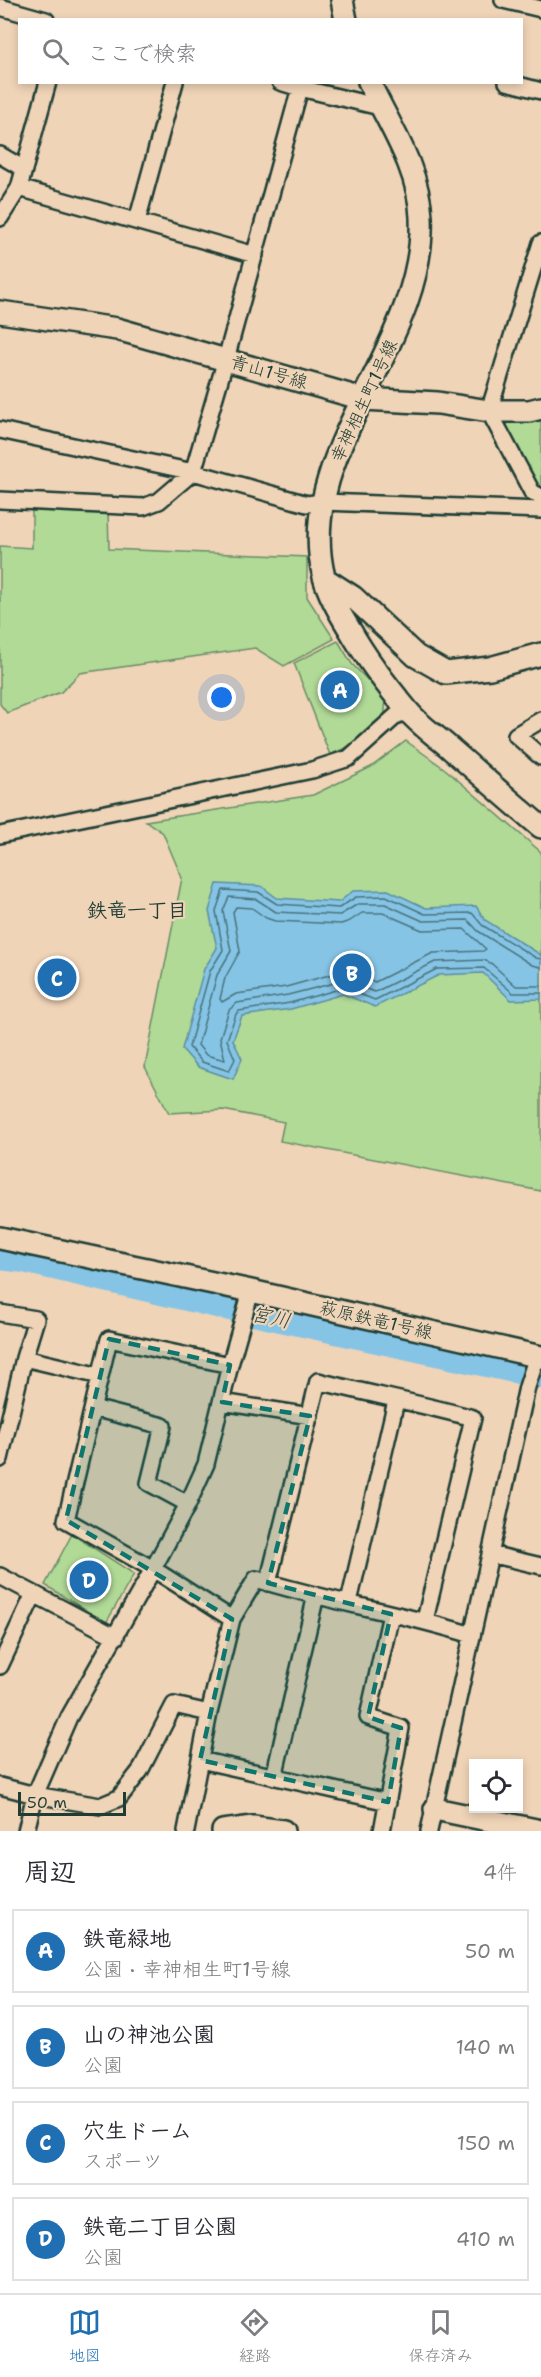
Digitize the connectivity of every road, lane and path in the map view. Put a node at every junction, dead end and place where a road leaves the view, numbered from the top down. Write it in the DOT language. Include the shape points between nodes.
graph roads {
  1 [pos="342,0"];
  2 [pos="503,0"];
  3 [pos="0,7"];
  4 [pos="541,9"];
  5 [pos="39,18"];
  6 [pos="346,18"];
  7 [pos="47,84"];
  8 [pos="174,84"];
  9 [pos="287,84"];
  10 [pos="370,84"];
  11 [pos="515,84"];
  12 [pos="300,88"];
  13 [pos="541,91"];
  14 [pos="380,107"];
  15 [pos="0,155"];
  16 [pos="24,169"];
  17 [pos="20,188"];
  18 [pos="0,218"];
  19 [pos="137,221"];
  20 [pos="540,252"];
  21 [pos="255,255"];
  22 [pos="0,312"];
  23 [pos="226,359"];
  24 [pos="363,399"];
  25 [pos="541,408"];
  26 [pos="489,411"];
  27 [pos="0,430"];
  28 [pos="193,472"];
  29 [pos="541,497"];
  30 [pos="0,500"];
  31 [pos="323,502"];
  32 [pos="541,510"];
  33 [pos="324,578"];
  34 [pos="541,654"];
  35 [pos="409,712"];
  36 [pos="541,720"];
  37 [pos="541,757"];
  38 [pos="541,827"];
  39 [pos="0,835"];
  40 [pos="0,1238"];
  41 [pos="250,1295"];
  42 [pos="0,1313"];
  43 [pos="24,1358"];
  44 [pos="537,1358"];
  45 [pos="230,1365"];
  46 [pos="100,1376"];
  47 [pos="533,1386"];
  48 [pos="7,1393"];
  49 [pos="396,1401"];
  50 [pos="222,1402"];
  51 [pos="93,1408"];
  52 [pos="310,1416"];
  53 [pos="0,1460"];
  54 [pos="188,1504"];
  55 [pos="490,1554"];
  56 [pos="541,1566"];
  57 [pos="153,1569"];
  58 [pos="0,1576"];
  59 [pos="268,1583"];
  60 [pos="34,1594"];
  61 [pos="316,1595"];
  62 [pos="349,1602"];
  63 [pos="391,1614"];
  64 [pos="232,1618"];
  65 [pos="425,1620"];
  66 [pos="472,1635"];
  67 [pos="116,1637"];
  68 [pos="0,1666"];
  69 [pos="209,1713"];
  70 [pos="200,1760"];
  71 [pos="274,1777"];
  72 [pos="0,1786"];
  73 [pos="35,1795"];
  74 [pos="388,1802"];
  75 [pos="435,1809"];
  76 [pos="541,1830"];
  77 [pos="26,1831"];
  78 [pos="186,1831"];
  79 [pos="223,1831"];
  80 [pos="284,1831"];
  81 [pos="382,1831"];
  82 [pos="429,1831"];
  1 -- 6 [label="street"];
  2 -- 4 [label="street"];
  3 -- 5 [label="street"];
  7 -- 16 [label="street"];
  8 -- 19 [label="street"];
  9 -- 12 [label="street"];
  10 -- 14 [label="street, 幸神相生町1号線"];
  11 -- 13 [label="street"];
  12 -- 14 [label="street"];
  12 -- 21 [label="street"];
  14 -- 24 [label="street, 幸神相生町1号線" via="411,167 421,215 419,256 411,294 393,341"];
  15 -- 16 [label="street"];
  16 -- 17 [label="street"];
  17 -- 18 [label="street"];
  17 -- 19 [label="street"];
  19 -- 21 [label="street"];
  20 -- 26 [label="street"];
  21 -- 23 [label="street"];
  22 -- 23 [label="street, 青山1号線" via="117,330"];
  23 -- 24 [label="street, 青山1号線"];
  23 -- 28 [label="street"];
  24 -- 26 [label="street, 青山1号線" via="438,403"];
  24 -- 31 [label="street, 幸神相生町1号線" via="338,451"];
  25 -- 26 [label="street, 青山1号線"];
  26 -- 29 [label="street" via="532,492"];
  27 -- 28 [label="street"];
  28 -- 30 [label="street" via="159,501 142,507"];
  28 -- 31 [label="street" via="307,504"];
  31 -- 32 [label="street"];
  31 -- 33 [label="street, 幸神相生町1号線" via="319,540"];
  33 -- 34 [label="street" via="353,597 416,656 446,673 490,668"];
  33 -- 35 [label="street, 幸神相生町1号線" via="360,648"];
  35 -- 38 [label="street, 幸神相生町1号線"];
  35 -- 39 [label="street" via="397,716 349,758 321,767"];
  36 -- 37 [label="street" via="516,735"];
  40 -- 41 [label="street, 萩原鉄竜1号線"];
  41 -- 44 [label="street, 萩原鉄竜1号線"];
  41 -- 45 [label="street"];
  42 -- 43 [label="street" via="36,1319"];
  43 -- 46 [label="street"];
  43 -- 48 [label="street"];
  44 -- 47 [label="street"];
  45 -- 46 [label="street" via="109,1339"];
  45 -- 50 [label="street"];
  46 -- 51 [label="street"];
  47 -- 55 [label="street"];
  48 -- 53 [label="street"];
  49 -- 52 [label="street" via="318,1381"];
  49 -- 62 [label="street"];
  49 -- 65 [label="street" via="473,1418"];
  50 -- 52 [label="street"];
  50 -- 54 [label="street" via="206,1464"];
  51 -- 54 [label="street" via="163,1426 149,1483"];
  51 -- 57 [label="street" via="66,1520"];
  52 -- 59 [label="street"];
  54 -- 57 [label="street"];
  55 -- 56 [label="street"];
  55 -- 66 [label="street"];
  57 -- 64 [label="street"];
  57 -- 67 [label="street"];
  58 -- 60 [label="street"];
  59 -- 61 [label="street"];
  59 -- 64 [label="street" via="256,1579"];
  60 -- 67 [label="street"];
  60 -- 68 [label="street"];
  61 -- 62 [label="street"];
  61 -- 71 [label="street"];
  62 -- 63 [label="street"];
  63 -- 65 [label="street"];
  63 -- 74 [label="street" via="368,1717 401,1728"];
  64 -- 69 [label="street"];
  65 -- 66 [label="street"];
  66 -- 75 [label="street"];
  67 -- 73 [label="street" via="69,1717"];
  69 -- 70 [label="street"];
  69 -- 73 [label="street" via="174,1705 140,1771 119,1798 100,1806"];
  70 -- 71 [label="street"];
  70 -- 78 [label="street"];
  71 -- 74 [label="street"];
  72 -- 73 [label="street"];
  73 -- 77 [label="street"];
  74 -- 81 [label="street"];
  75 -- 76 [label="street"];
  75 -- 82 [label="street"];
  79 -- 80 [label="street" via="253,1827"];
}
